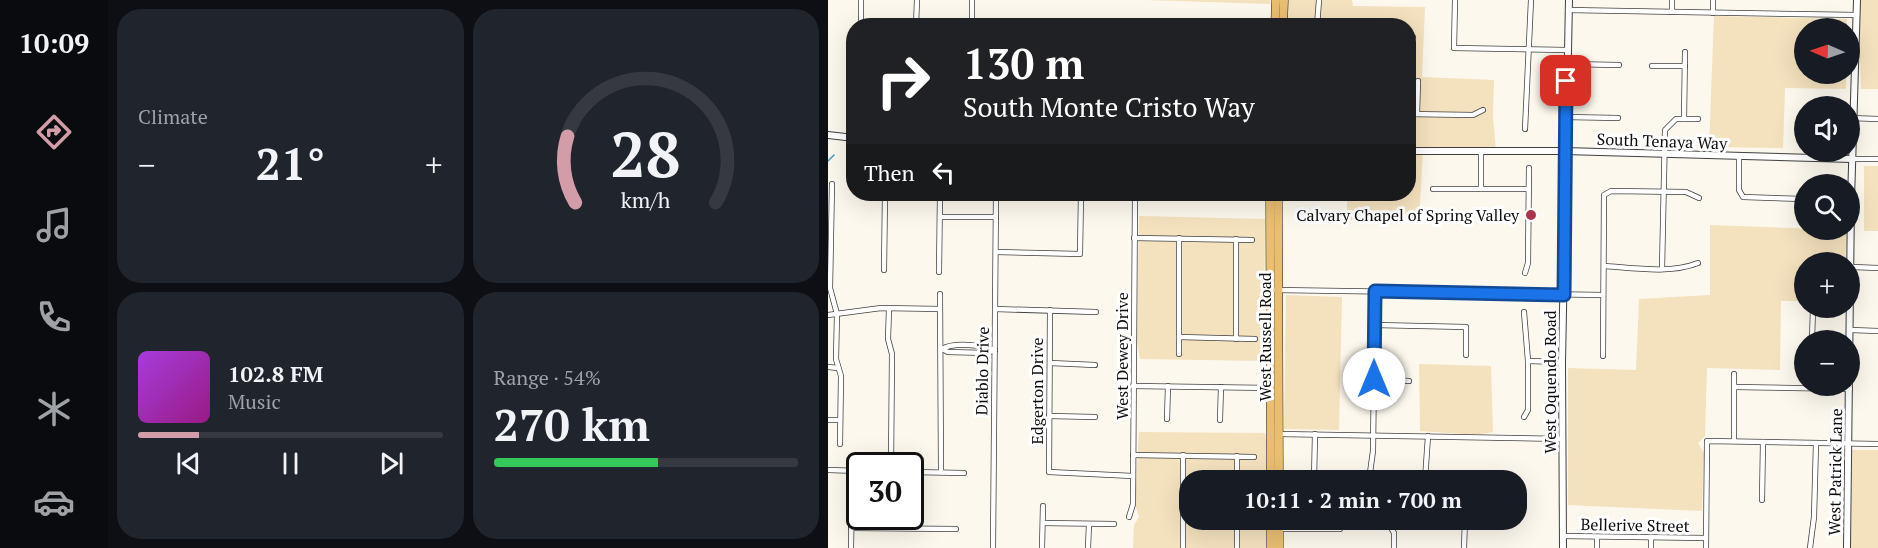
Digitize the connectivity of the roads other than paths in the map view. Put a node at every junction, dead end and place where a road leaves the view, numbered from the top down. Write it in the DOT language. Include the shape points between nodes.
graph roads {
  1 [pos="861,0"];
  2 [pos="917,0"];
  3 [pos="972,0"];
  4 [pos="1276,0"];
  5 [pos="1284,0"];
  6 [pos="1318,0"];
  7 [pos="1455,0"];
  8 [pos="1531,0"];
  9 [pos="1569,0"];
  10 [pos="1672,0"];
  11 [pos="1713,0"];
  12 [pos="1857,0"];
  13 [pos="1568,10"];
  14 [pos="1672,12"];
  15 [pos="1713,13"];
  16 [pos="1857,15"];
  17 [pos="861,18"];
  18 [pos="916,18"];
  19 [pos="972,18"];
  20 [pos="1275,18"];
  21 [pos="1283,18"];
  22 [pos="1317,18"];
  23 [pos="1529,49"];
  24 [pos="1567,50"];
  25 [pos="1685,52"];
  26 [pos="1567,64"];
  27 [pos="1620,65"];
  28 [pos="1652,66"];
  29 [pos="1685,66"];
  30 [pos="1418,81"];
  31 [pos="1853,96"];
  32 [pos="1483,110"];
  33 [pos="1417,114"];
  34 [pos="1565,117"];
  35 [pos="1618,118"];
  36 [pos="1860,118"];
  37 [pos="1684,119"];
  38 [pos="1698,119"];
  39 [pos="1878,119"];
  40 [pos="1525,129"];
  41 [pos="828,135"];
  42 [pos="846,137"];
  43 [pos="1416,151"];
  44 [pos="1564,151"];
  45 [pos="1481,152"];
  46 [pos="1663,154"];
  47 [pos="1739,157"];
  48 [pos="1794,158"];
  49 [pos="1860,159"];
  50 [pos="1878,159"];
  51 [pos="1529,168"];
  52 [pos="832,184"];
  53 [pos="1433,189"];
  54 [pos="1481,189"];
  55 [pos="1528,189"];
  56 [pos="1663,192"];
  57 [pos="1698,198"];
  58 [pos="1794,198"];
  59 [pos="885,201"];
  60 [pos="940,201"];
  61 [pos="996,201"];
  62 [pos="1081,201"];
  63 [pos="1135,201"];
  64 [pos="1270,201"];
  65 [pos="1278,201"];
  66 [pos="830,216"];
  67 [pos="940,217"];
  68 [pos="996,217"];
  69 [pos="1134,238"];
  70 [pos="1179,238"];
  71 [pos="1236,240"];
  72 [pos="1252,240"];
  73 [pos="996,252"];
  74 [pos="1698,263"];
  75 [pos="1604,267"];
  76 [pos="1860,267"];
  77 [pos="1878,268"];
  78 [pos="1662,269"];
  79 [pos="884,270"];
  80 [pos="939,272"];
  81 [pos="1525,273"];
  82 [pos="1275,290"];
  83 [pos="1375,291"];
  84 [pos="940,294"];
  85 [pos="1564,295"];
  86 [pos="1604,295"];
  87 [pos="888,309"];
  88 [pos="940,309"];
  89 [pos="995,309"];
  90 [pos="1050,310"];
  91 [pos="1096,312"];
  92 [pos="1524,312"];
  93 [pos="837,314"];
  94 [pos="828,315"];
  95 [pos="1851,318"];
  96 [pos="1375,325"];
  97 [pos="1851,330"];
  98 [pos="1860,330"];
  99 [pos="1878,331"];
  100 [pos="1179,337"];
  101 [pos="1236,339"];
  102 [pos="1255,339"];
  103 [pos="942,350"];
  104 [pos="994,350"];
  105 [pos="1179,354"];
  106 [pos="1466,355"];
  107 [pos="1603,356"];
  108 [pos="1528,361"];
  109 [pos="1562,362"];
  110 [pos="1050,363"];
  111 [pos="1095,364"];
  112 [pos="828,368"];
  113 [pos="838,368"];
  114 [pos="1734,374"];
  115 [pos="1374,379"];
  116 [pos="1409,381"];
  117 [pos="1133,386"];
  118 [pos="1168,386"];
  119 [pos="1221,387"];
  120 [pos="1735,387"];
  121 [pos="1794,387"];
  122 [pos="1275,388"];
  123 [pos="1850,396"];
  124 [pos="1049,416"];
  125 [pos="1095,417"];
  126 [pos="1524,417"];
  127 [pos="1167,418"];
  128 [pos="828,420"];
  129 [pos="840,420"];
  130 [pos="1220,420"];
  131 [pos="1275,434"];
  132 [pos="1315,434"];
  133 [pos="1373,435"];
  134 [pos="1428,436"];
  135 [pos="1563,439"];
  136 [pos="1734,441"];
  137 [pos="1763,442"];
  138 [pos="1816,443"];
  139 [pos="1849,443"];
  140 [pos="840,444"];
  141 [pos="1878,444"];
  142 [pos="891,452"];
  143 [pos="1133,454"];
  144 [pos="1183,455"];
  145 [pos="1237,456"];
  146 [pos="1254,457"];
  147 [pos="828,470"];
  148 [pos="1237,470"];
  149 [pos="1272,470"];
  150 [pos="1278,470"];
  151 [pos="1314,470"];
  152 [pos="1370,470"];
  153 [pos="1426,470"];
  154 [pos="846,472"];
  155 [pos="924,472"];
  156 [pos="941,472"];
  157 [pos="964,472"];
  158 [pos="1133,476"];
  159 [pos="1762,500"];
  160 [pos="1043,506"];
  161 [pos="1129,517"];
  162 [pos="1042,524"];
  163 [pos="1089,524"];
  164 [pos="1114,524"];
  165 [pos="924,529"];
  166 [pos="956,529"];
  167 [pos="851,530"];
  168 [pos="1237,530"];
  169 [pos="1271,530"];
  170 [pos="1279,530"];
  171 [pos="1392,530"];
  172 [pos="1465,530"];
  173 [pos="1563,536"];
  174 [pos="1597,537"];
  175 [pos="1651,537"];
  176 [pos="1706,538"];
  177 [pos="851,548"];
  178 [pos="993,548"];
  179 [pos="1042,548"];
  180 [pos="1088,548"];
  181 [pos="1183,548"];
  182 [pos="1237,548"];
  183 [pos="1271,548"];
  184 [pos="1279,548"];
  185 [pos="1394,548"];
  186 [pos="1464,548"];
  187 [pos="1563,548"];
  188 [pos="1597,548"];
  189 [pos="1651,548"];
  190 [pos="1706,548"];
  191 [pos="1810,548"];
  192 [pos="1848,548"];
  1 -- 17 [label="street"];
  2 -- 18 [label="street"];
  3 -- 19 [label="street"];
  4 -- 20 [label="main road"];
  5 -- 21 [label="main road"];
  6 -- 22 [label="street"];
  7 -- 23 [label="street" via="1454,48"];
  8 -- 23 [label="street"];
  9 -- 13 [label="street, West Oquendo Road"];
  10 -- 14 [label="street"];
  11 -- 15 [label="street"];
  12 -- 16 [label="street, West Patrick Lane"];
  13 -- 14 [label="street"];
  13 -- 24 [label="street, West Oquendo Road"];
  14 -- 15 [label="street"];
  15 -- 16 [label="street"];
  16 -- 31 [label="street, West Patrick Lane"];
  23 -- 24 [label="street"];
  23 -- 40 [label="street"];
  24 -- 26 [label="street, West Oquendo Road"];
  25 -- 29 [label="street"];
  26 -- 27 [label="street"];
  26 -- 34 [label="street, West Oquendo Road"];
  28 -- 29 [label="street"];
  29 -- 37 [label="street"];
  30 -- 33 [label="street"];
  32 -- 33 [label="street" via="1473,115"];
  34 -- 35 [label="street"];
  34 -- 44 [label="street, West Oquendo Road"];
  36 -- 39 [label="street"];
  37 -- 38 [label="street"];
  37 -- 46 [label="street" via="1667,125"];
  41 -- 42 [label="street"];
  43 -- 45 [label="street, South Tenaya Way"];
  44 -- 45 [label="street, South Tenaya Way"];
  44 -- 46 [label="street, South Tenaya Way"];
  44 -- 85 [label="street, West Oquendo Road"];
  45 -- 54 [label="street"];
  46 -- 47 [label="street, South Tenaya Way"];
  46 -- 56 [label="street"];
  47 -- 48 [label="street, South Tenaya Way"];
  47 -- 58 [label="street" via="1740,195"];
  49 -- 50 [label="street, South Tenaya Way"];
  51 -- 55 [label="street"];
  52 -- 66 [label="street"];
  53 -- 54 [label="street"];
  54 -- 55 [label="street"];
  55 -- 81 [label="street"];
  56 -- 57 [label="street" via="1686,192"];
  56 -- 75 [label="street" via="1611,191 1604,195"];
  56 -- 78 [label="street"];
  59 -- 79 [label="street"];
  60 -- 67 [label="street"];
  61 -- 68 [label="street, Diablo Drive"];
  62 -- 73 [label="street" via="1080,254"];
  63 -- 69 [label="street, West Dewey Drive"];
  64 -- 82 [label="main road, West Russell Road"];
  65 -- 82 [label="main road, West Russell Road"];
  66 -- 93 [label="street" via="830,293"];
  67 -- 68 [label="street"];
  67 -- 80 [label="street"];
  68 -- 73 [label="street, Diablo Drive"];
  69 -- 70 [label="street"];
  69 -- 117 [label="street, West Dewey Drive"];
  70 -- 71 [label="street"];
  70 -- 100 [label="street"];
  71 -- 72 [label="street"];
  71 -- 101 [label="street"];
  73 -- 89 [label="street, Diablo Drive"];
  74 -- 78 [label="street"];
  75 -- 78 [label="street"];
  75 -- 86 [label="street"];
  76 -- 77 [label="street"];
  82 -- 83 [label="street"];
  82 -- 122 [label="main road, West Russell Road"];
  83 -- 85 [label="street"];
  83 -- 96 [label="street"];
  84 -- 88 [label="street"];
  85 -- 86 [label="street"];
  85 -- 109 [label="street, West Oquendo Road"];
  86 -- 107 [label="street"];
  87 -- 88 [label="street"];
  87 -- 93 [label="street"];
  87 -- 142 [label="street" via="892,354"];
  88 -- 103 [label="street"];
  89 -- 90 [label="street"];
  89 -- 104 [label="street, Diablo Drive"];
  90 -- 91 [label="street"];
  90 -- 110 [label="street, Edgerton Drive"];
  92 -- 108 [label="street"];
  93 -- 94 [label="street"];
  93 -- 113 [label="street"];
  95 -- 97 [label="street, West Patrick Lane"];
  96 -- 106 [label="street" via="1466,327"];
  96 -- 115 [label="street"];
  98 -- 99 [label="street"];
  100 -- 101 [label="street"];
  100 -- 105 [label="street"];
  101 -- 102 [label="street"];
  103 -- 104 [label="street"];
  103 -- 156 [label="street"];
  104 -- 178 [label="street, Diablo Drive"];
  108 -- 109 [label="street"];
  108 -- 126 [label="street" via="1528,410"];
  109 -- 135 [label="street, West Oquendo Road"];
  110 -- 111 [label="street"];
  110 -- 124 [label="street, Edgerton Drive"];
  112 -- 113 [label="street"];
  113 -- 129 [label="street"];
  114 -- 120 [label="street"];
  115 -- 116 [label="street"];
  115 -- 133 [label="street"];
  117 -- 118 [label="street"];
  117 -- 143 [label="street, West Dewey Drive"];
  118 -- 119 [label="street"];
  118 -- 127 [label="street"];
  119 -- 122 [label="street"];
  119 -- 130 [label="street"];
  120 -- 121 [label="street"];
  120 -- 136 [label="street"];
  122 -- 131 [label="main road, West Russell Road"];
  123 -- 139 [label="street, West Patrick Lane"];
  124 -- 125 [label="street"];
  124 -- 158 [label="street, Edgerton Drive" via="1049,472"];
  128 -- 129 [label="street"];
  129 -- 140 [label="street"];
  131 -- 132 [label="street"];
  131 -- 149 [label="main road, West Russell Road"];
  131 -- 150 [label="main road, West Russell Road"];
  132 -- 133 [label="street"];
  132 -- 151 [label="street"];
  133 -- 134 [label="street"];
  133 -- 152 [label="street"];
  134 -- 135 [label="street"];
  134 -- 153 [label="street"];
  135 -- 173 [label="street, West Oquendo Road"];
  136 -- 137 [label="street"];
  136 -- 176 [label="street" via="1707,441"];
  137 -- 138 [label="street"];
  137 -- 159 [label="street"];
  138 -- 139 [label="street"];
  138 -- 191 [label="street"];
  139 -- 141 [label="street"];
  139 -- 192 [label="street, West Patrick Lane"];
  143 -- 144 [label="street"];
  143 -- 158 [label="street, West Dewey Drive"];
  144 -- 145 [label="street"];
  144 -- 181 [label="street"];
  145 -- 146 [label="street"];
  145 -- 148 [label="street"];
  147 -- 154 [label="street"];
  155 -- 156 [label="street"];
  156 -- 157 [label="street"];
  158 -- 161 [label="street, West Dewey Drive"];
  160 -- 162 [label="street"];
  162 -- 163 [label="street"];
  162 -- 179 [label="street"];
  163 -- 164 [label="street"];
  163 -- 180 [label="street"];
  165 -- 166 [label="street"];
  167 -- 177 [label="street"];
  168 -- 182 [label="street"];
  169 -- 183 [label="main road"];
  170 -- 184 [label="main road"];
  171 -- 185 [label="street"];
  172 -- 186 [label="street"];
  173 -- 174 [label="street, Bellerive Street"];
  173 -- 187 [label="street, West Oquendo Road"];
  174 -- 175 [label="street, Bellerive Street"];
  174 -- 188 [label="street"];
  175 -- 176 [label="street, Bellerive Street"];
  175 -- 189 [label="street"];
  176 -- 190 [label="street"];
}
